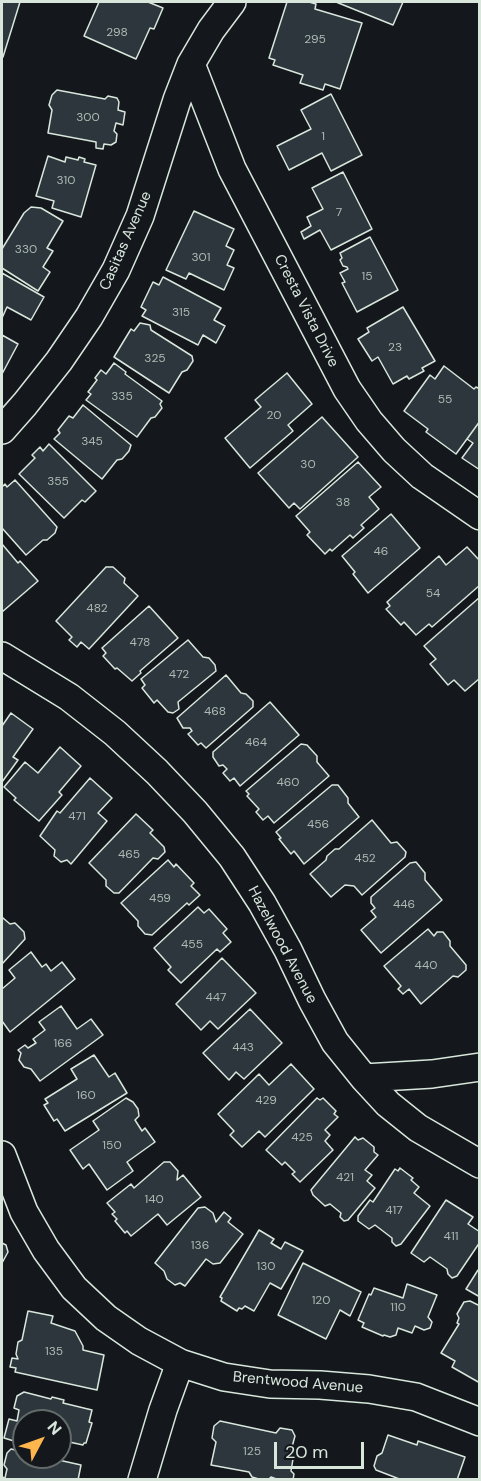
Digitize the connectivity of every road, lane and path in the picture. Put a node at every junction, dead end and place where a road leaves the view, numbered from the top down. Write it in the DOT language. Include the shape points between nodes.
graph roads {
  1 [pos="232,2"];
  2 [pos="191,64"];
  3 [pos="2,430"];
  4 [pos="480,516"];
  5 [pos="2,656"];
  6 [pos="480,1067"];
  7 [pos="364,1078"];
  8 [pos="2,1155"];
  9 [pos="480,1164"];
  10 [pos="180,1364"];
  11 [pos="480,1422"];
  12 [pos="142,1479"];
  1 -- 2 [label="street, Casitas Avenue"];
  2 -- 3 [label="street, Casitas Avenue" via="140,216 116,270 59,361"];
  2 -- 4 [label="street, Cresta Vista Drive" via="232,169 346,389 394,450 422,476"];
  5 -- 7 [label="street, Hazelwood Avenue" via="69,697 115,733 195,812 232,857 262,903 336,1042"];
  6 -- 7 [label="street"];
  7 -- 9 [label="street, Hazelwood Avenue" via="418,1128"];
  8 -- 10 [label="street, Brentwood Avenue" via="24,1212 74,1288 106,1318"];
  10 -- 11 [label="street, Brentwood Avenue" via="224,1377 270,1384 330,1386 416,1397"];
  10 -- 12 [label="street"];
}
